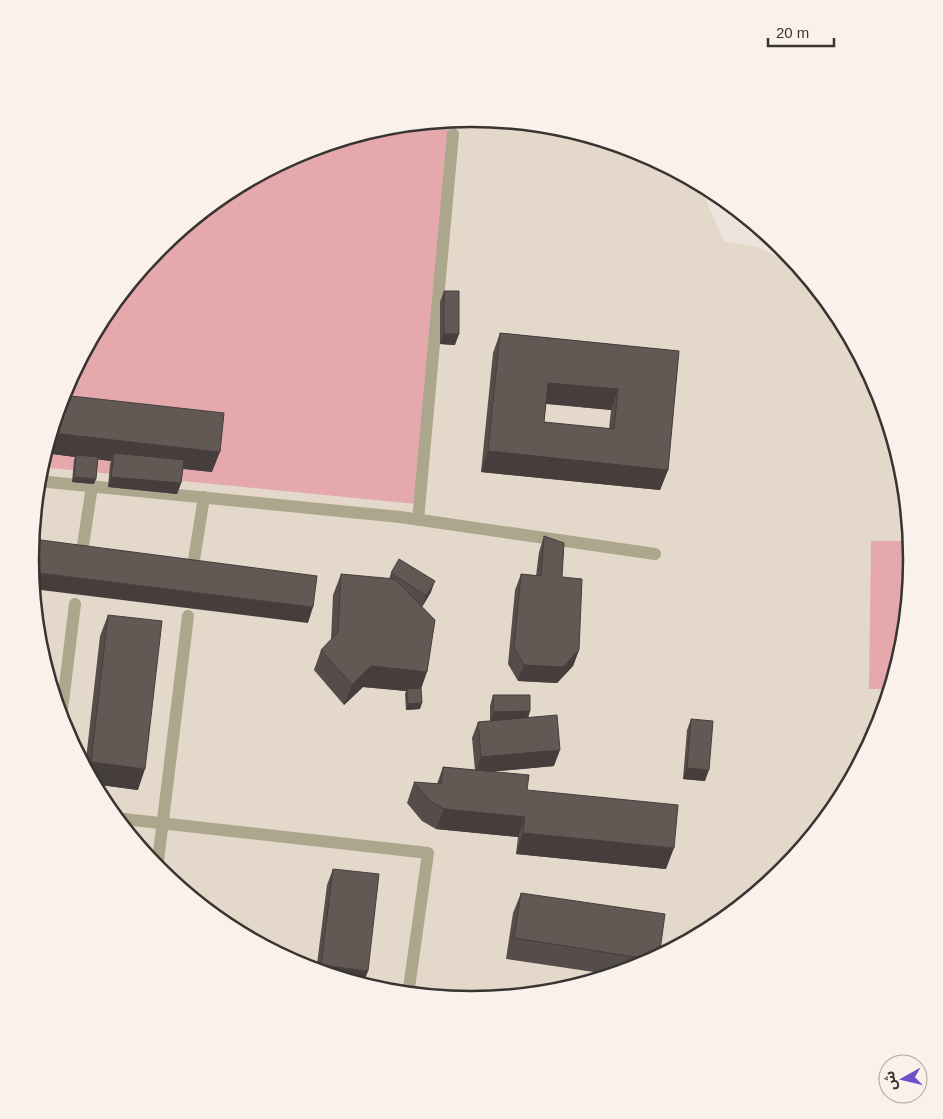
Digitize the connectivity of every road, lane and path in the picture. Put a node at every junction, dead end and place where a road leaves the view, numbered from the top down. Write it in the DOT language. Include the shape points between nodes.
graph roads {
  1 [pos="453,134"];
  2 [pos="46,482"];
  3 [pos="92,486"];
  4 [pos="204,497"];
  5 [pos="418,520"];
  6 [pos="82,552"];
  7 [pos="655,554"];
  8 [pos="193,566"];
  9 [pos="75,604"];
  10 [pos="188,616"];
  11 [pos="62,700"];
  12 [pos="125,819"];
  13 [pos="162,822"];
  14 [pos="158,858"];
  15 [pos="409,988"];
  1 -- 5 [label="lane"];
  2 -- 3 [label="lane"];
  3 -- 4 [label="lane"];
  3 -- 6 [label="lane"];
  4 -- 5 [label="lane"];
  4 -- 8 [label="lane"];
  5 -- 7 [label="lane"];
  9 -- 11 [label="lane"];
  10 -- 13 [label="lane"];
  12 -- 13 [label="lane"];
  13 -- 14 [label="lane"];
  13 -- 15 [label="lane" via="428,853"];
}
